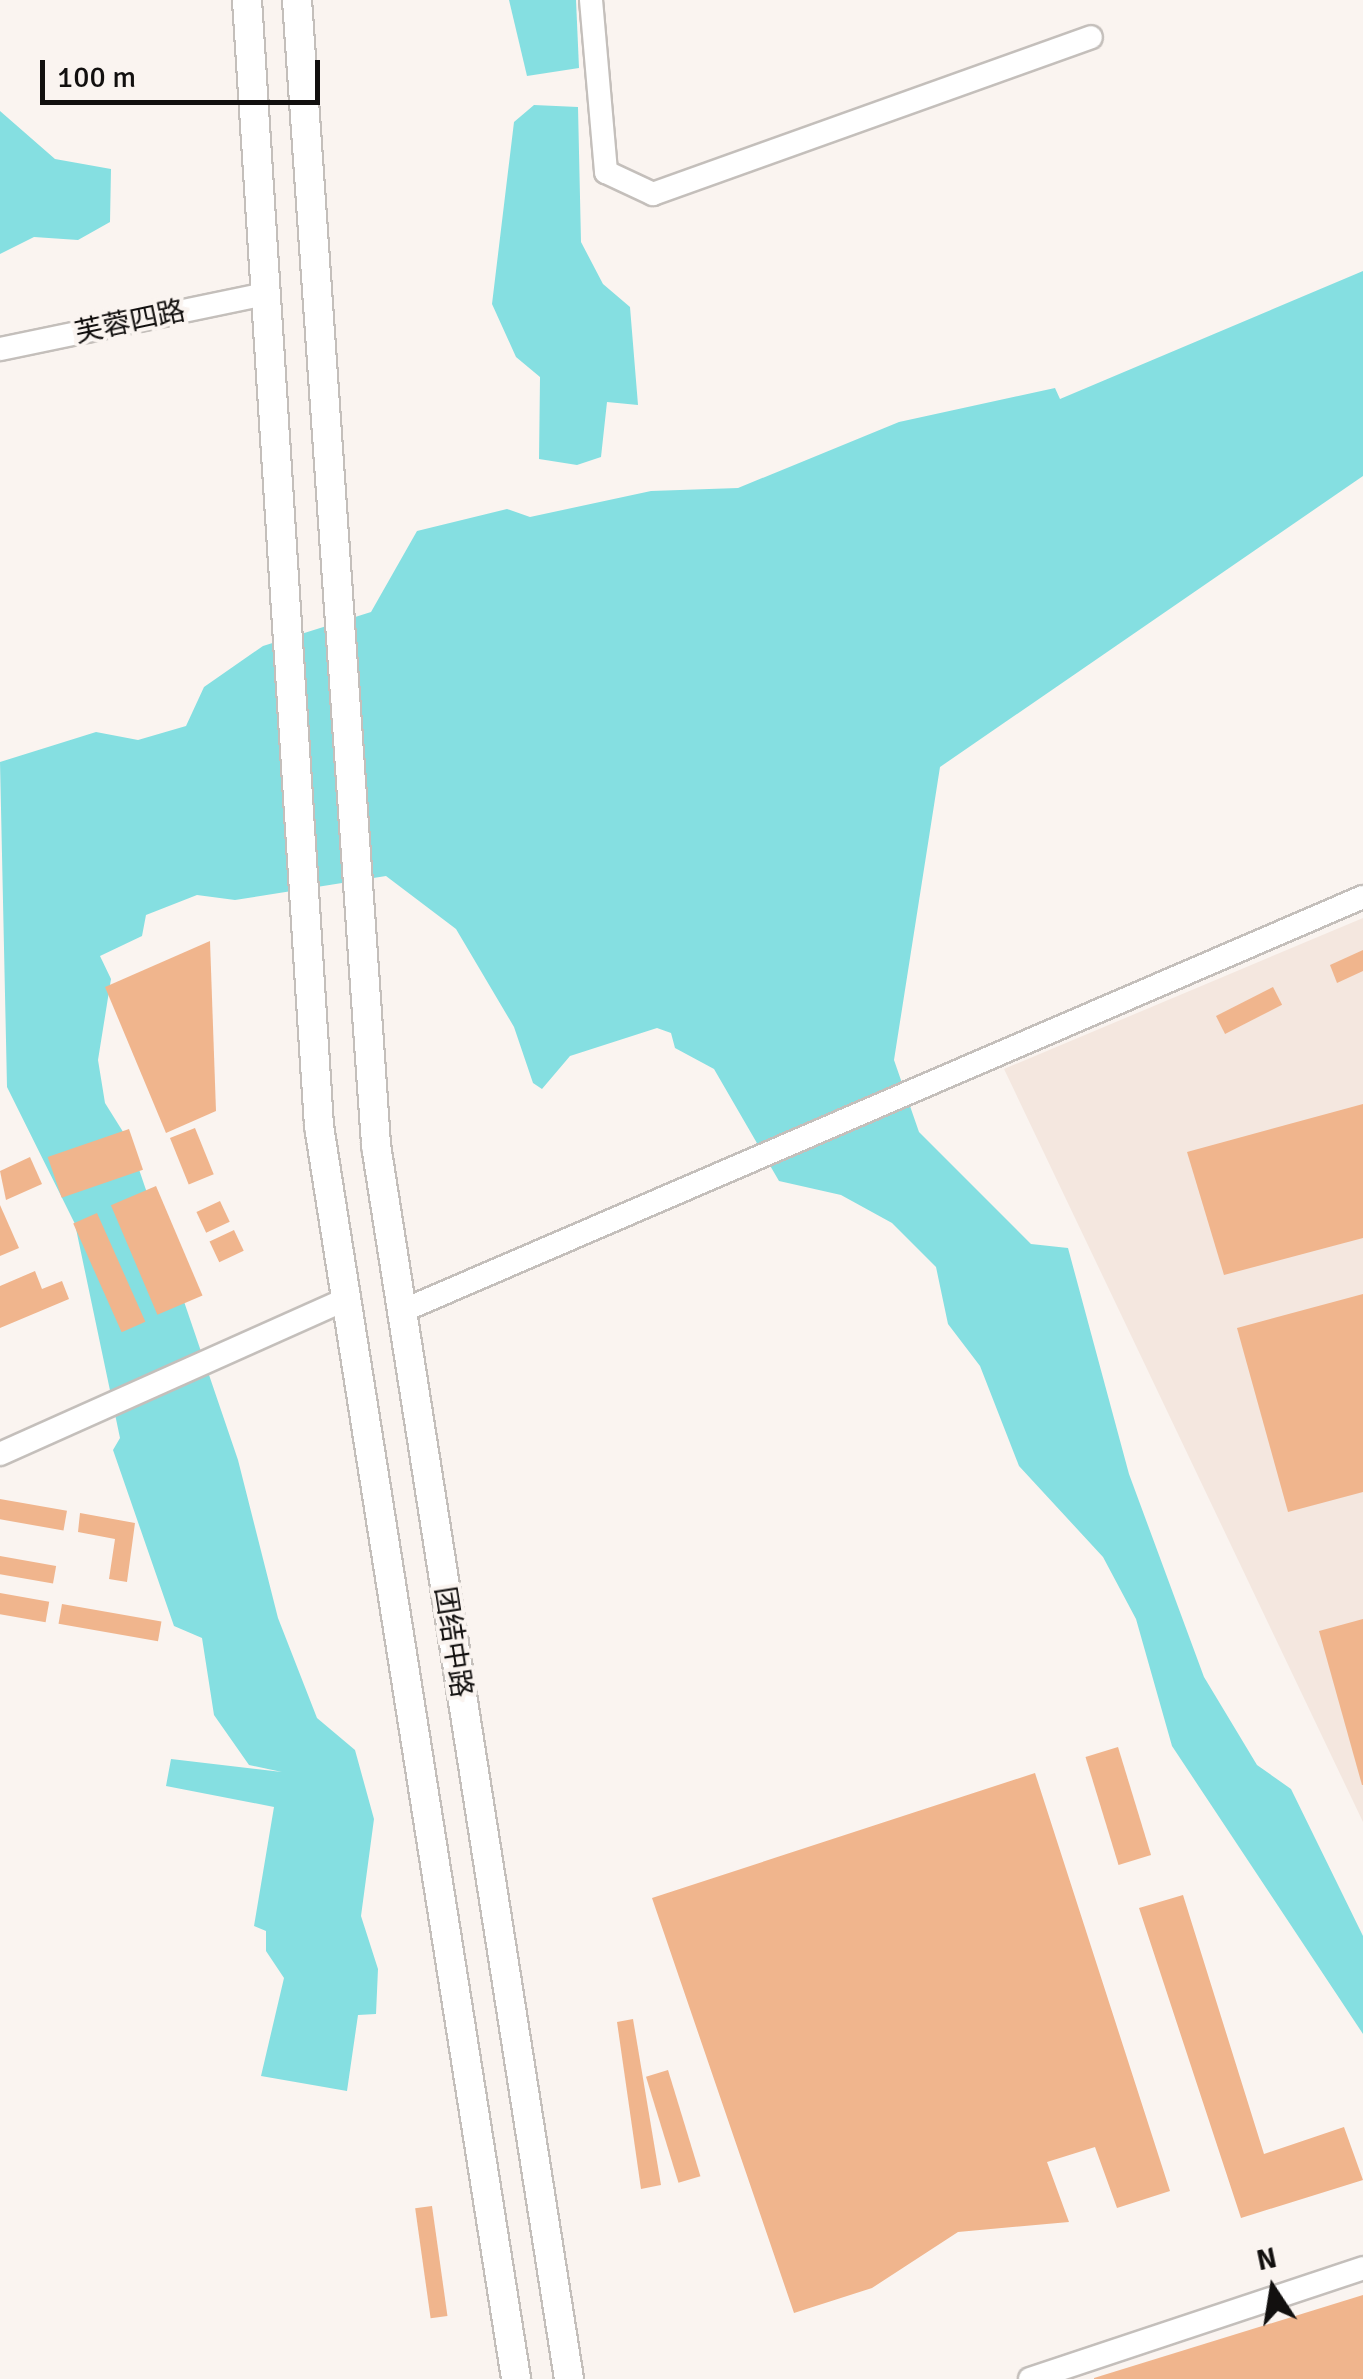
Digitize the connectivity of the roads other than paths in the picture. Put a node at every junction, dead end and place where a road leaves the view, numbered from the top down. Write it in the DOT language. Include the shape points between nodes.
graph roads {
  1 [pos="247,0"];
  2 [pos="297,0"];
  3 [pos="591,0"];
  4 [pos="1091,37"];
  5 [pos="260,295"];
  6 [pos="0,349"];
  7 [pos="1363,897"];
  8 [pos="348,1298"];
  9 [pos="402,1311"];
  10 [pos="0,1454"];
  11 [pos="1363,2268"];
  12 [pos="516,2379"];
  13 [pos="569,2379"];
  14 [pos="1030,2379"];
  1 -- 5 [label="main road, 团结中路"];
  2 -- 9 [label="main road, 团结中路" via="376,1145"];
  3 -- 4 [label="street" via="606,172 653,194"];
  5 -- 6 [label="street, 芙蓉四路"];
  5 -- 8 [label="main road, 团结中路" via="319,1126"];
  7 -- 9 [label="street"];
  8 -- 10 [label="street"];
  8 -- 12 [label="main road, 团结中路"];
  9 -- 13 [label="main road, 团结中路"];
  11 -- 14 [label="street"];
}
